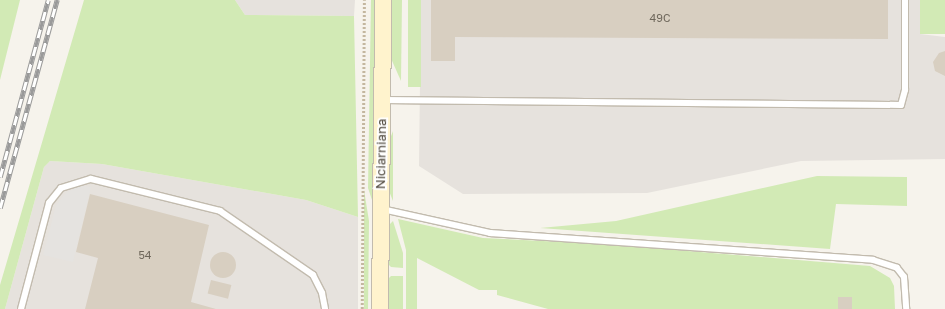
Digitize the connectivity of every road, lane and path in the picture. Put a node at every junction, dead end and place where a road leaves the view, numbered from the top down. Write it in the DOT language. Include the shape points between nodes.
graph roads {
  1 [pos="364,0"];
  2 [pos="383,0"];
  3 [pos="905,0"];
  4 [pos="382,100"];
  5 [pos="381,209"];
  6 [pos="21,309"];
  7 [pos="325,309"];
  8 [pos="362,309"];
  9 [pos="380,309"];
  10 [pos="906,309"];
  1 -- 8 [label="path"];
  2 -- 4 [label="street, Niciarniana"];
  3 -- 4 [label="lane" via="905,90 901,105"];
  4 -- 5 [label="street, Niciarniana"];
  5 -- 9 [label="street, Niciarniana"];
  5 -- 10 [label="lane" via="494,233 873,260 897,268 904,277"];
  6 -- 7 [label="lane" via="49,203 61,188 91,179 220,211 313,275 322,293"];
}
